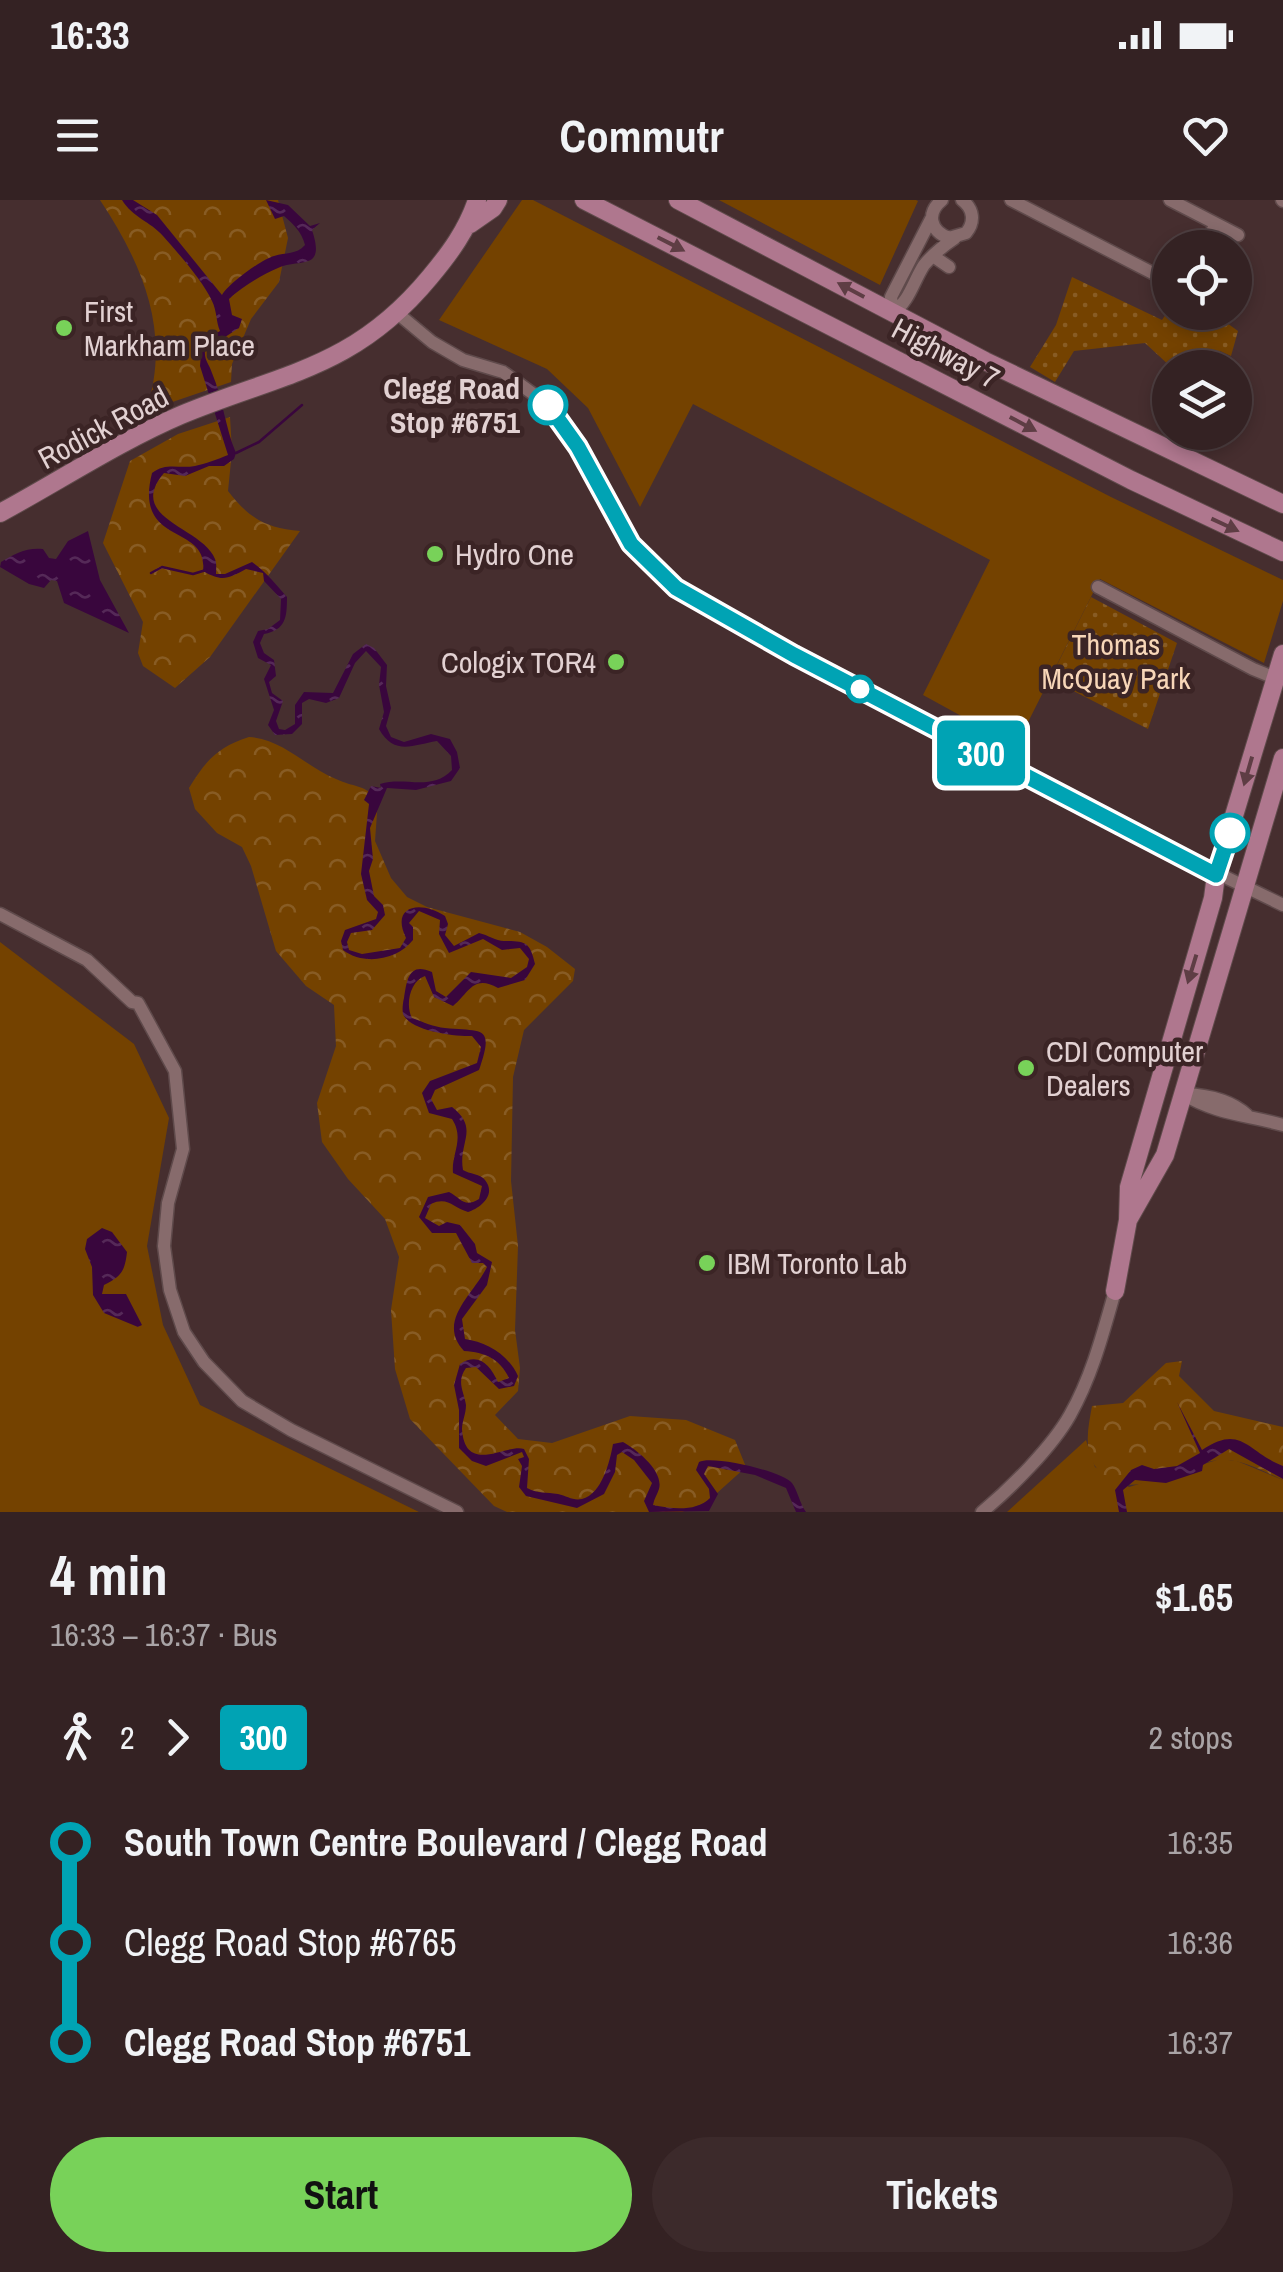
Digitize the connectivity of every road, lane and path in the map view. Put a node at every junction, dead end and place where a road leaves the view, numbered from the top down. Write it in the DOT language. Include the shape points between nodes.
graph roads {
  1 [pos="477,200"];
  2 [pos="498,200"];
  3 [pos="584,200"];
  4 [pos="678,200"];
  5 [pos="942,200"];
  6 [pos="962,200"];
  7 [pos="977,200"];
  8 [pos="1012,200"];
  9 [pos="1170,200"];
  10 [pos="972,217"];
  11 [pos="932,219"];
  12 [pos="469,224"];
  13 [pos="1216,224"];
  14 [pos="1213,230"];
  15 [pos="1228,230"];
  16 [pos="955,238"];
  17 [pos="902,244"];
  18 [pos="915,250"];
  19 [pos="933,256"];
  20 [pos="949,267"];
  21 [pos="1152,273"];
  22 [pos="396,312"];
  23 [pos="893,313"];
  24 [pos="1283,504"];
  25 [pos="0,513"];
  26 [pos="1283,552"];
  27 [pos="1098,587"];
  28 [pos="1283,654"];
  29 [pos="1275,678"];
  30 [pos="1283,758"];
  31 [pos="1216,875"];
  32 [pos="1243,884"];
  33 [pos="1283,905"];
  34 [pos="0,914"];
  35 [pos="1160,1085"];
  36 [pos="1182,1094"];
  37 [pos="1283,1125"];
  38 [pos="1135,1164"];
  39 [pos="1157,1170"];
  40 [pos="1128,1220"];
  41 [pos="1116,1291"];
  42 [pos="457,1512"];
  43 [pos="982,1512"];
  1 -- 12 [label="main road, Rodick Road"];
  2 -- 12 [label="main road, Rodick Road"];
  3 -- 26 [label="main road, Highway 7, one-way"];
  23 -- 4 [label="main road, Highway 7, one-way"];
  5 -- 11 [label="street"];
  6 -- 10 [label="street"];
  7 -- 10 [label="street"];
  8 -- 21 [label="street"];
  9 -- 13 [label="street"];
  10 -- 16 [label="street" via="966,233"];
  11 -- 16 [label="street" via="939,233"];
  11 -- 18 [label="street"];
  12 -- 22 [label="main road, Rodick Road"];
  13 -- 14 [label="street"];
  13 -- 15 [label="street"];
  16 -- 19 [label="street"];
  17 -- 18 [label="street"];
  18 -- 23 [label="street" via="891,296"];
  19 -- 20 [label="street"];
  19 -- 23 [label="street"];
  22 -- 25 [label="main road, Rodick Road" via="346,352 185,414"];
  22 -- 31 [label="street" via="432,342 502,372 547,404 631,544 676,588"];
  23 -- 24 [label="main road, Highway 7"];
  27 -- 29 [label="street"];
  28 -- 29 [label="main road"];
  29 -- 31 [label="main road, one-way"];
  30 -- 32 [label="main road"];
  31 -- 32 [label="street"];
  31 -- 35 [label="main road, one-way"];
  32 -- 33 [label="street"];
  32 -- 36 [label="main road"];
  34 -- 42 [label="street" via="87,960 144,1017 174,1071 184,1149 164,1246 184,1332 204,1362 242,1401 290,1430"];
  35 -- 36 [label="main road"];
  35 -- 38 [label="main road"];
  36 -- 37 [label="street" via="1232,1116"];
  36 -- 39 [label="main road"];
  38 -- 39 [label="main road"];
  38 -- 40 [label="main road"];
  39 -- 40 [label="main road"];
  40 -- 41 [label="main road"];
  41 -- 43 [label="street" via="1070,1417"];
}
